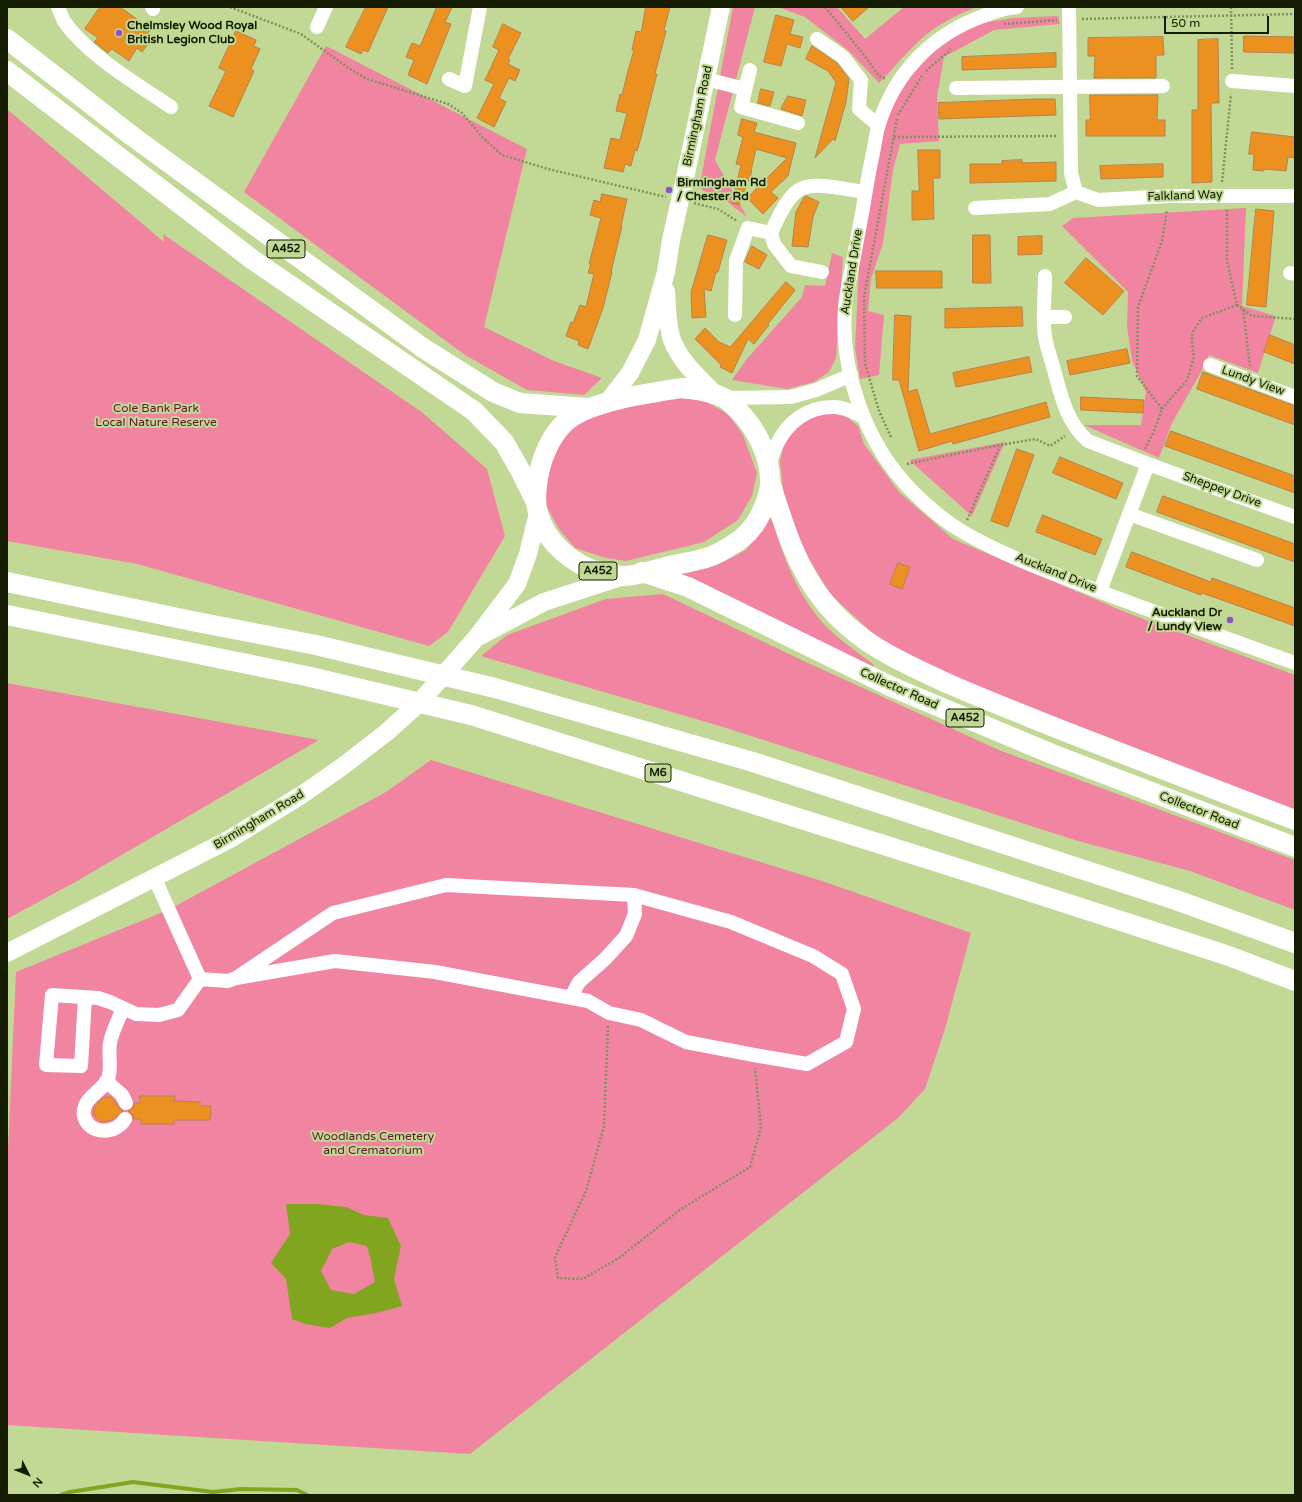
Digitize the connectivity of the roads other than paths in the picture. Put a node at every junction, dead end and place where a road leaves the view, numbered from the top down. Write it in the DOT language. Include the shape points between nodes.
graph roads {
  1 [pos="58,7"];
  2 [pos="326,7"];
  3 [pos="480,7"];
  4 [pos="721,7"];
  5 [pos="1017,7"];
  6 [pos="1069,7"];
  7 [pos="317,27"];
  8 [pos="7,39"];
  9 [pos="817,39"];
  10 [pos="750,70"];
  11 [pos="7,71"];
  12 [pos="449,79"];
  13 [pos="706,79"];
  14 [pos="1232,80"];
  15 [pos="1163,86"];
  16 [pos="1295,86"];
  17 [pos="1070,87"];
  18 [pos="956,88"];
  19 [pos="745,89"];
  20 [pos="171,107"];
  21 [pos="798,123"];
  22 [pos="878,125"];
  23 [pos="865,192"];
  24 [pos="1076,192"];
  25 [pos="1295,196"];
  26 [pos="976,208"];
  27 [pos="771,233"];
  28 [pos="666,272"];
  29 [pos="822,272"];
  30 [pos="1044,276"];
  31 [pos="734,315"];
  32 [pos="1065,317"];
  33 [pos="1045,318"];
  34 [pos="1210,365"];
  35 [pos="851,376"];
  36 [pos="719,396"];
  37 [pos="1295,397"];
  38 [pos="607,403"];
  39 [pos="588,408"];
  40 [pos="864,417"];
  41 [pos="1144,462"];
  42 [pos="770,474"];
  43 [pos="537,508"];
  44 [pos="1129,514"];
  45 [pos="1295,517"];
  46 [pos="1257,560"];
  47 [pos="633,574"];
  48 [pos="7,582"];
  49 [pos="1100,591"];
  50 [pos="7,615"];
  51 [pos="476,638"];
  52 [pos="1295,663"];
  53 [pos="1295,820"];
  54 [pos="1295,847"];
  55 [pos="154,879"];
  56 [pos="634,895"];
  57 [pos="1295,942"];
  58 [pos="7,953"];
  59 [pos="236,978"];
  60 [pos="200,979"];
  61 [pos="1295,981"];
  62 [pos="571,997"];
  63 [pos="85,998"];
  64 [pos="123,1008"];
  65 [pos="106,1081"];
  66 [pos="126,1103"];
  67 [pos="125,1119"];
  1 -- 20 [label="street" via="64,20 83,42 107,63"];
  2 -- 7 [label="street"];
  3 -- 12 [label="street" via="465,86"];
  4 -- 13 [label="main road, Birmingham Road"];
  5 -- 22 [label="street, Auckland Drive" via="1003,8 956,27 933,43 901,78 891,93"];
  6 -- 17 [label="street"];
  8 -- 39 [label="highway, A452" via="132,136 423,348 492,392 520,403"];
  9 -- 22 [label="street" via="842,58 861,80 859,108"];
  10 -- 19 [label="street"];
  11 -- 43 [label="highway, A452" via="253,260 474,411 504,442"];
  13 -- 19 [label="street"];
  13 -- 28 [label="main road, Birmingham Road" via="678,204"];
  14 -- 16 [label="street"];
  15 -- 17 [label="street"];
  17 -- 18 [label="street"];
  17 -- 24 [label="street" via="1070,173"];
  19 -- 21 [label="street" via="741,107"];
  22 -- 23 [label="street, Auckland Drive"];
  23 -- 27 [label="street" via="833,187 803,188 794,194 778,215"];
  23 -- 35 [label="street, Auckland Drive" via="845,306"];
  24 -- 25 [label="street, Falkland Way" via="1098,200 1169,196"];
  24 -- 26 [label="street" via="1050,204"];
  27 -- 29 [label="street" via="774,244 791,266"];
  27 -- 31 [label="street" via="748,228 736,261"];
  28 -- 36 [label="main road, Birmingham Road" via="667,310 672,340 683,359"];
  28 -- 38 [label="main road, Birmingham Road" via="647,340 630,373"];
  30 -- 33 [label="street, Sheppey Drive"];
  32 -- 33 [label="street"];
  33 -- 41 [label="street, Sheppey Drive" via="1045,336 1058,387 1066,412 1076,428 1088,441"];
  34 -- 37 [label="street, Lundy View"];
  35 -- 36 [label="street" via="791,397"];
  35 -- 40 [label="street, Auckland Drive"];
  36 -- 38 [label="highway, A452" via="682,388"];
  36 -- 42 [label="highway, A452" via="746,419 754,430"];
  38 -- 39 [label="highway, A452"];
  39 -- 43 [label="highway, A452" via="560,428 546,450 538,476"];
  40 -- 42 [label="street" via="835,407 807,412 796,419 776,445"];
  40 -- 49 [label="street, Auckland Drive" via="897,474 950,524 991,547"];
  41 -- 44 [label="street"];
  41 -- 45 [label="street, Sheppey Drive"];
  42 -- 47 [label="highway, A452" via="763,512 751,530 732,545 707,558"];
  42 -- 53 [label="highway, Collector Road / A452" via="787,532 804,572 822,599 851,629 874,647 980,698"];
  43 -- 47 [label="highway, A452" via="546,532 571,558 589,569"];
  43 -- 51 [label="main road, Birmingham Road" via="528,554 517,584"];
  44 -- 46 [label="street"];
  44 -- 49 [label="street"];
  47 -- 51 [label="main road, Birmingham Road" via="544,602"];
  47 -- 54 [label="highway, Collector Road / A452" via="688,588 892,687 1052,754"];
  48 -- 57 [label="highway" via="316,645 494,688 753,762 1176,900"];
  49 -- 52 [label="street, Auckland Drive"];
  50 -- 61 [label="highway, M6" via="306,676 470,715 982,876 1226,955"];
  51 -- 55 [label="main road, Birmingham Road" via="418,704 343,766 230,839"];
  55 -- 58 [label="main road, Birmingham Road"];
  55 -- 60 [label="street"];
  56 -- 59 [label="street" via="446,885 333,913"];
  56 -- 62 [label="street" via="635,914 626,936 579,982"];
  56 -- 62 [label="street" via="731,922 813,956 842,974 854,1009 846,1042 807,1064 686,1042 641,1020 609,1013 588,1001"];
  59 -- 60 [label="street" via="228,981"];
  59 -- 62 [label="street" via="335,961 435,972"];
  60 -- 64 [label="street" via="178,1010 159,1015 136,1014"];
  63 -- 63 [label="street" via="52,995 46,1065 81,1066"];
  63 -- 64 [label="street" via="98,998"];
  64 -- 65 [label="street" via="110,1042 109,1078"];
  65 -- 66 [label="street" via="122,1095"];
  65 -- 67 [label="street" via="85,1106 84,1116 96,1130 111,1130 122,1124"];
}
